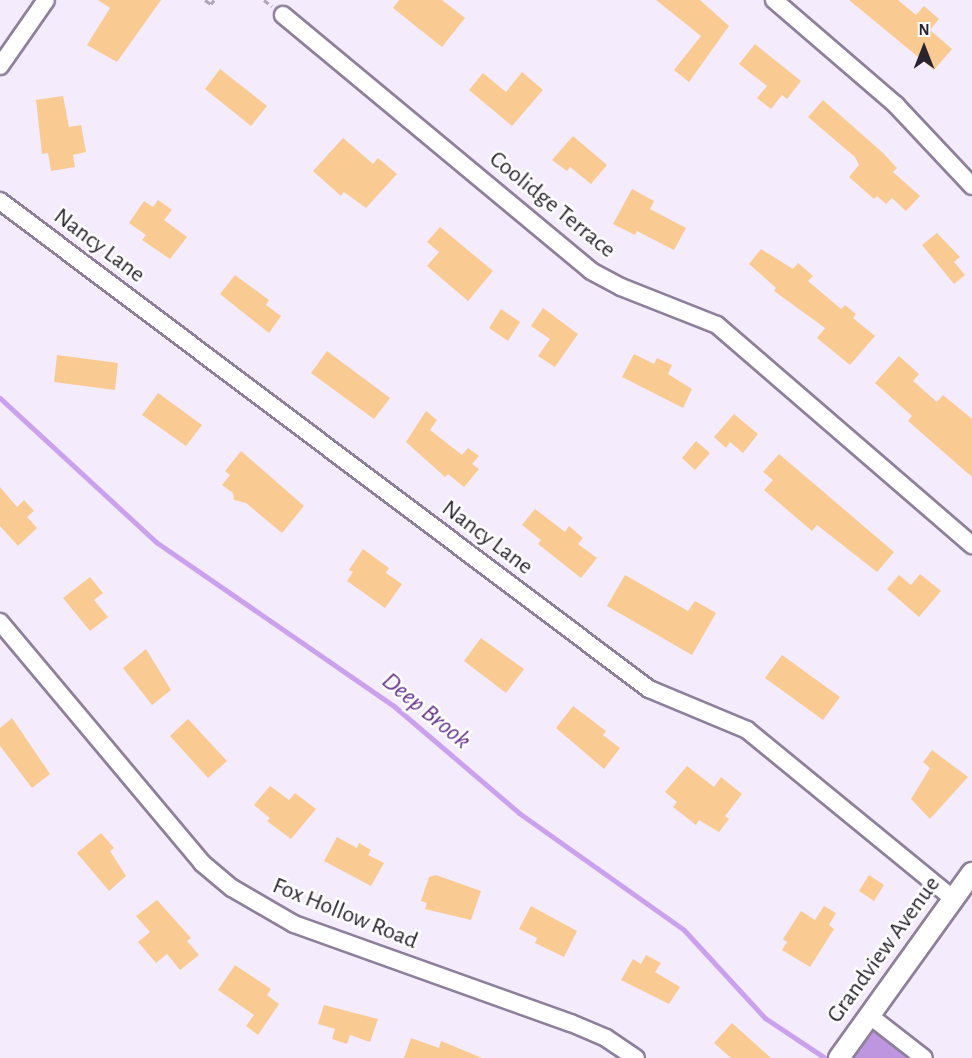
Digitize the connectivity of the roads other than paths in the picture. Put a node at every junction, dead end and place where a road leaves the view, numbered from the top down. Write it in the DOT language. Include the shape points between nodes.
graph roads {
  1 [pos="46,0"];
  2 [pos="774,0"];
  3 [pos="283,15"];
  4 [pos="0,66"];
  5 [pos="972,186"];
  6 [pos="0,201"];
  7 [pos="972,545"];
  8 [pos="0,623"];
  9 [pos="972,873"];
  10 [pos="952,898"];
  11 [pos="870,1016"];
  12 [pos="840,1057"];
  13 [pos="636,1058"];
  14 [pos="924,1058"];
  1 -- 4 [label="street"];
  2 -- 5 [label="street" via="896,105"];
  3 -- 7 [label="street, Coolidge Terrace" via="591,271 717,325"];
  6 -- 10 [label="street, Nancy Lane" via="649,689 747,730"];
  8 -- 13 [label="street, Fox Hollow Road" via="202,863 231,888 294,924 572,1023 606,1038"];
  9 -- 10 [label="street, Grandview Avenue"];
  10 -- 11 [label="street, Grandview Avenue"];
  11 -- 12 [label="street, Grandview Avenue"];
  11 -- 14 [label="street"];
}
